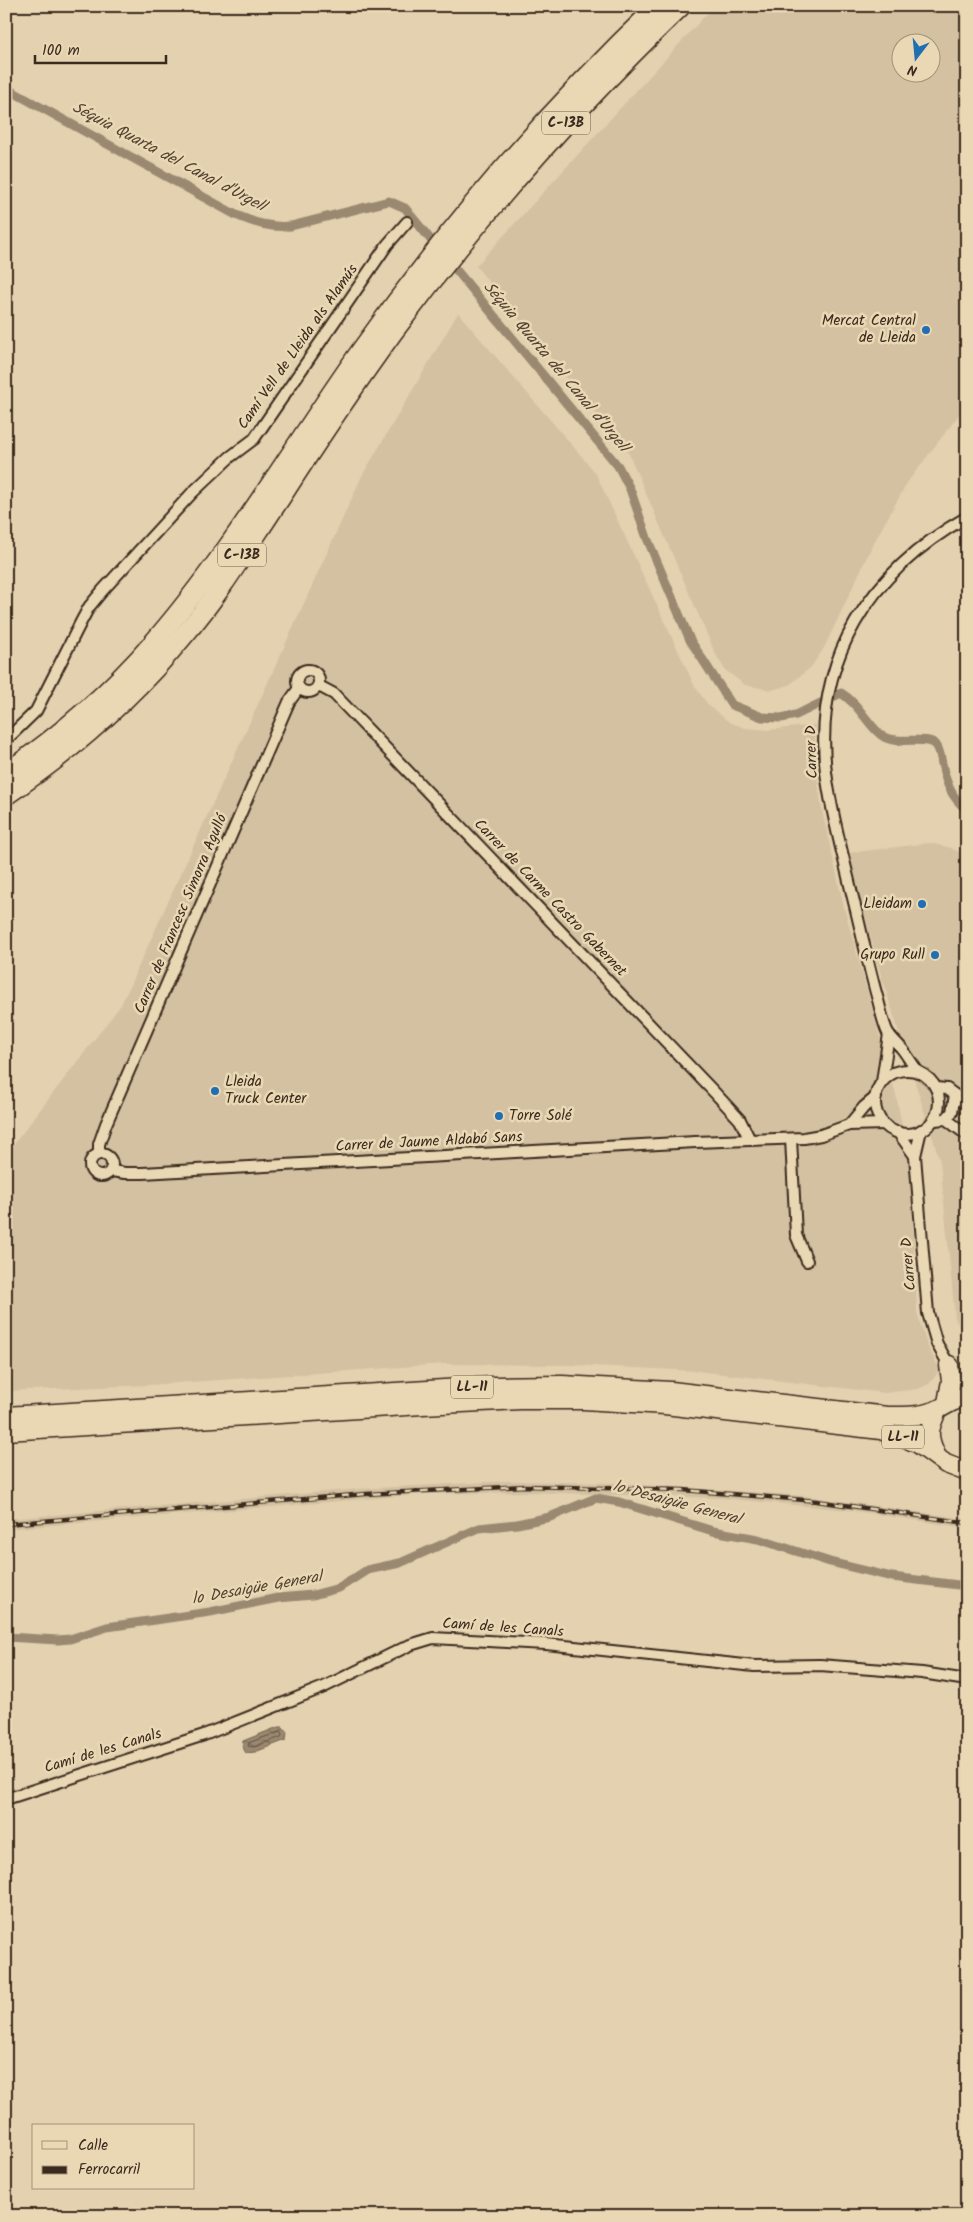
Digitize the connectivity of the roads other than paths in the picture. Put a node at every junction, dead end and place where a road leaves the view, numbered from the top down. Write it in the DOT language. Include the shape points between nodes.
graph roads {
  1 [pos="658,6"];
  2 [pos="681,6"];
  3 [pos="407,222"];
  4 [pos="454,241"];
  5 [pos="430,270"];
  6 [pos="967,517"];
  7 [pos="319,686"];
  8 [pos="299,688"];
  9 [pos="6,740"];
  10 [pos="6,773"];
  11 [pos="6,795"];
  12 [pos="889,1034"];
  13 [pos="918,1072"];
  14 [pos="882,1082"];
  15 [pos="936,1088"];
  16 [pos="955,1096"];
  17 [pos="876,1097"];
  18 [pos="967,1104"];
  19 [pos="946,1119"];
  20 [pos="934,1120"];
  21 [pos="884,1124"];
  22 [pos="850,1125"];
  23 [pos="922,1130"];
  24 [pos="898,1132"];
  25 [pos="967,1135"];
  26 [pos="791,1138"];
  27 [pos="750,1140"];
  28 [pos="99,1154"];
  29 [pos="915,1156"];
  30 [pos="110,1170"];
  31 [pos="807,1261"];
  32 [pos="949,1365"];
  33 [pos="967,1380"];
  34 [pos="967,1398"];
  35 [pos="942,1407"];
  36 [pos="6,1416"];
  37 [pos="6,1431"];
  38 [pos="937,1456"];
  39 [pos="967,1472"];
  40 [pos="967,1680"];
  41 [pos="6,1798"];
  1 -- 4 [label="highway, C-13B" via="546,121"];
  2 -- 4 [label="highway, C-13B"];
  3 -- 9 [label="street, Camí Vell de Lleida als Alamús" via="387,246 254,439 192,493 89,607 36,711"];
  4 -- 5 [label="highway, C-13B"];
  5 -- 10 [label="highway, C-13B" via="348,370 174,619 95,703"];
  5 -- 11 [label="highway, C-13B" via="233,569 186,633 98,725 54,762"];
  6 -- 12 [label="street, Carrer D" via="936,534 884,580 852,627 828,691 824,743 828,781 838,835"];
  7 -- 8 [label="street" via="308,692"];
  7 -- 8 [label="street" via="318,676 309,670 300,674"];
  7 -- 27 [label="street, Carrer de Carme Castro Gabernet" via="334,694 722,1100 743,1125"];
  8 -- 28 [label="street, Carrer de Francesc Simorra Agulló" via="289,702 106,1124 98,1144"];
  12 -- 13 [label="street, Carrer D"];
  12 -- 14 [label="street, Carrer D"];
  13 -- 14 [label="street" via="899,1071"];
  13 -- 15 [label="street"];
  14 -- 17 [label="street"];
  15 -- 16 [label="street"];
  15 -- 20 [label="street" via="939,1101"];
  16 -- 18 [label="street"];
  16 -- 19 [label="street" via="952,1112"];
  17 -- 21 [label="street" via="877,1112"];
  17 -- 22 [label="street"];
  19 -- 20 [label="street"];
  19 -- 25 [label="street"];
  20 -- 23 [label="street"];
  21 -- 22 [label="street"];
  21 -- 24 [label="street"];
  22 -- 26 [label="street, Carrer de Jaume Aldabó Sans" via="821,1135"];
  23 -- 24 [label="street" via="906,1134"];
  23 -- 29 [label="street, Carrer D"];
  24 -- 29 [label="street"];
  26 -- 27 [label="street, Carrer de Jaume Aldabó Sans"];
  26 -- 31 [label="street" via="796,1235"];
  27 -- 30 [label="street, Carrer de Jaume Aldabó Sans" via="143,1173"];
  28 -- 30 [label="street" via="109,1157"];
  28 -- 30 [label="street" via="90,1161 92,1171 101,1176"];
  29 -- 32 [label="street, Carrer D" via="928,1313 937,1344"];
  32 -- 33 [label="highway"];
  32 -- 35 [label="highway" via="951,1381"];
  34 -- 35 [label="highway, LL-11" via="959,1398"];
  35 -- 36 [label="highway, LL-11" via="920,1416 887,1416 633,1388 546,1385"];
  35 -- 38 [label="highway, LL-11" via="929,1429 929,1441"];
  37 -- 38 [label="highway, LL-11" via="422,1405 584,1400 665,1405 866,1428 907,1439"];
  38 -- 39 [label="highway, LL-11" via="946,1464"];
  40 -- 41 [label="street, Camí de les Canals" via="922,1673 820,1665 754,1666 546,1644 433,1638 410,1645 319,1689 204,1735"];
}
